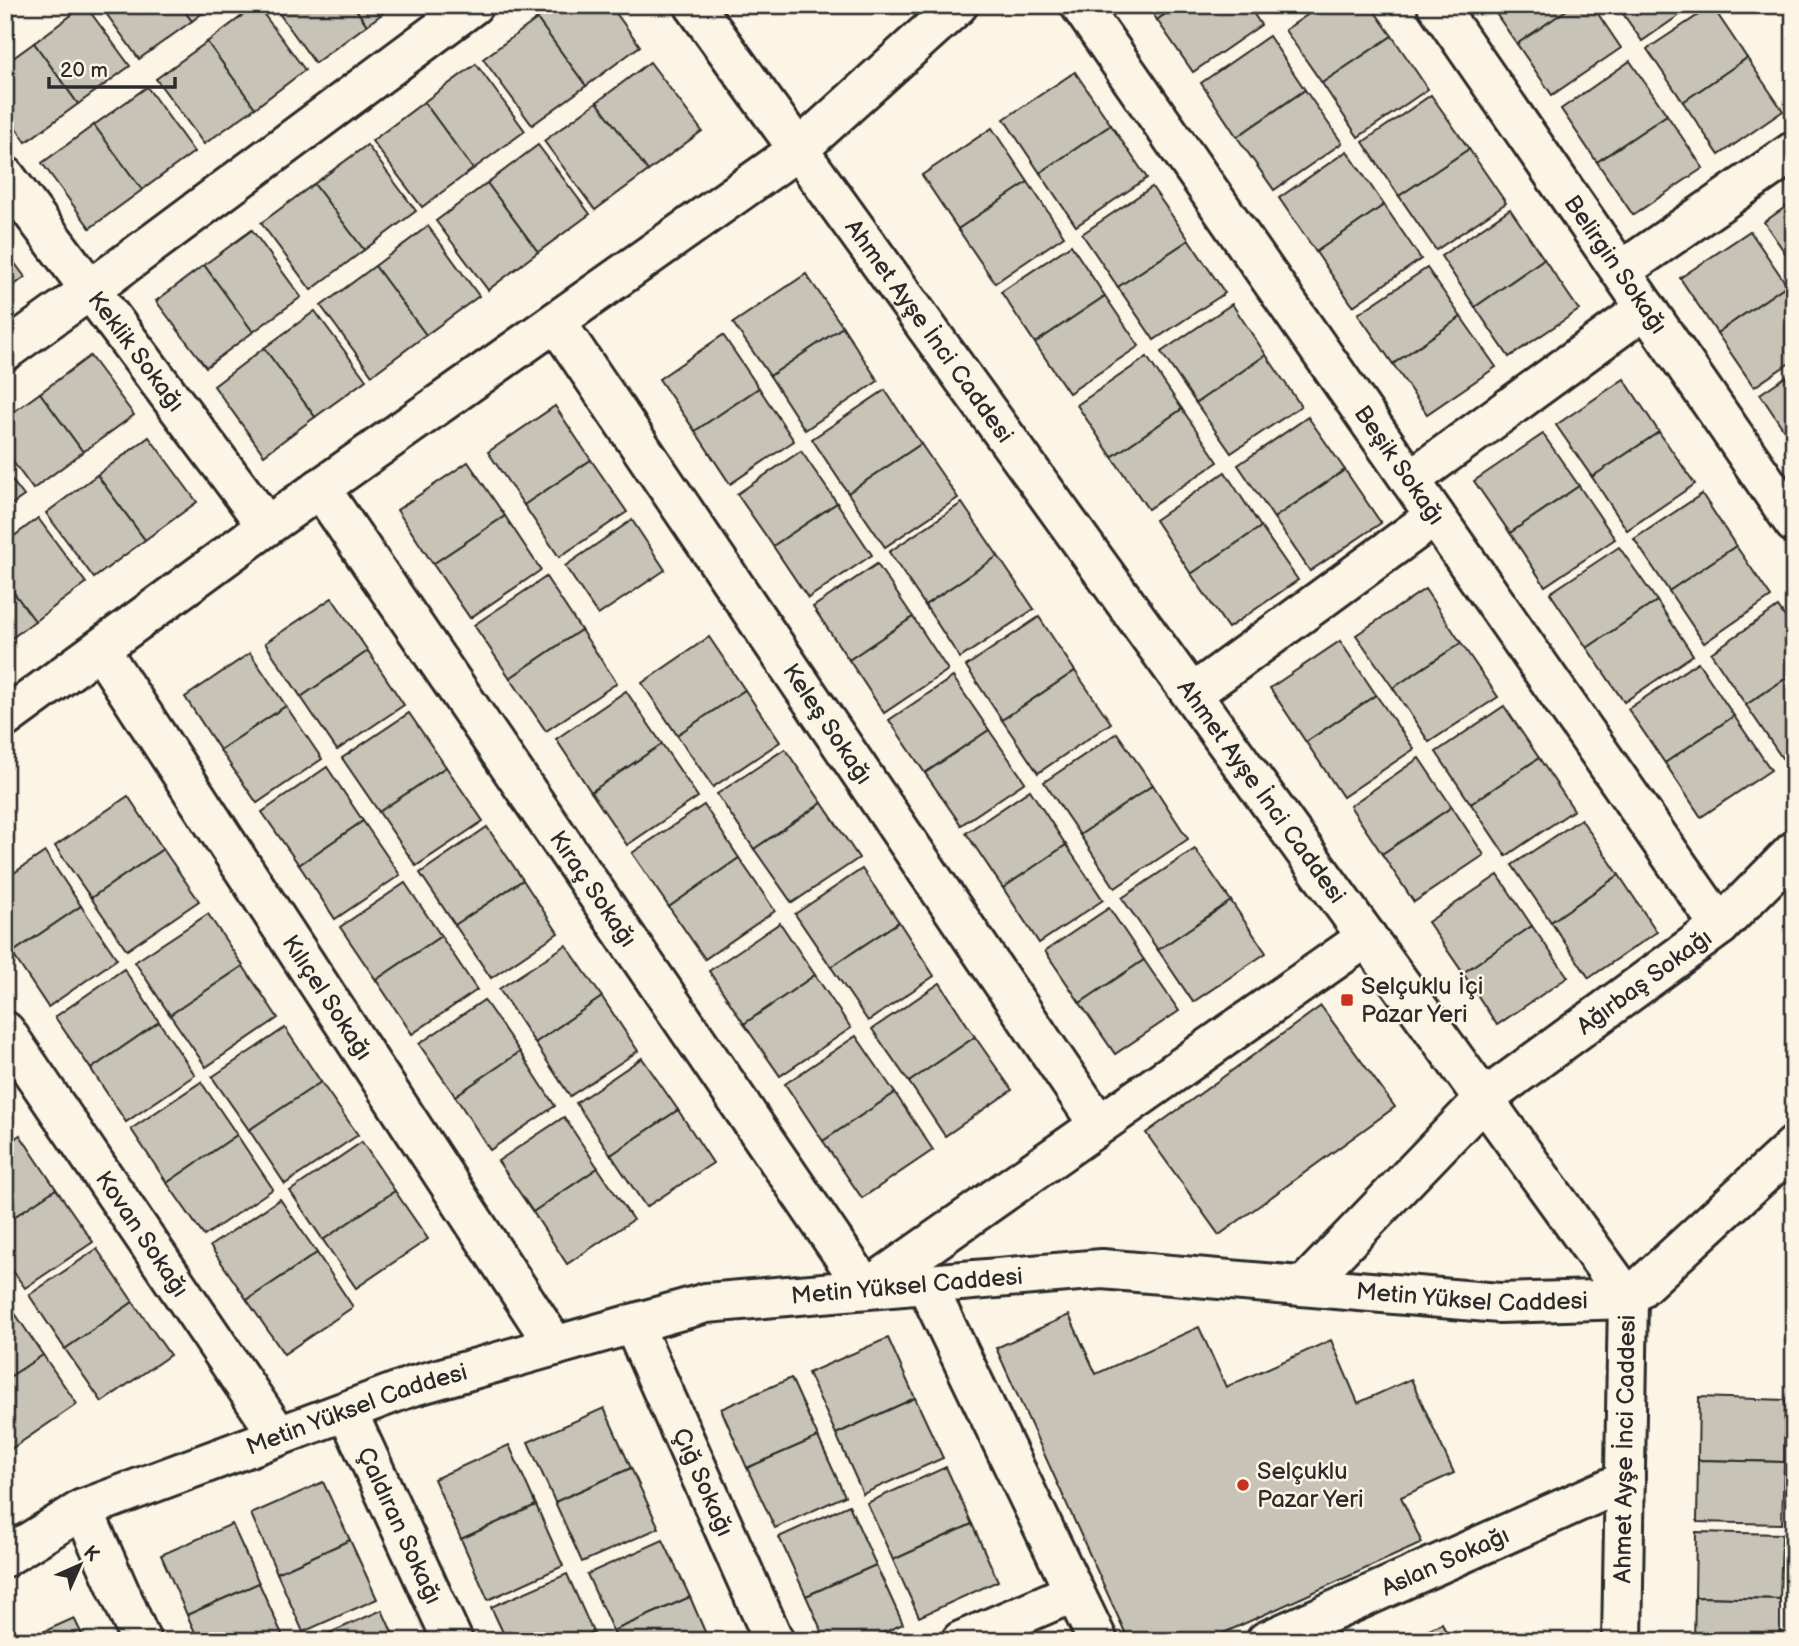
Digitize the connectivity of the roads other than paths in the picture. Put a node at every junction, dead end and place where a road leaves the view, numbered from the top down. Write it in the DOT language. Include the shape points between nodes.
graph roads {
  1 [pos="473,5"];
  2 [pos="694,5"];
  3 [pos="958,5"];
  4 [pos="1080,5"];
  5 [pos="1437,5"];
  6 [pos="798,150"];
  7 [pos="1794,150"];
  8 [pos="5,176"];
  9 [pos="1621,271"];
  10 [pos="90,290"];
  11 [pos="1646,308"];
  12 [pos="556,322"];
  13 [pos="5,351"];
  14 [pos="1410,480"];
  15 [pos="320,488"];
  16 [pos="1435,516"];
  17 [pos="1794,523"];
  18 [pos="267,526"];
  19 [pos="100,649"];
  20 [pos="1192,694"];
  21 [pos="5,718"];
  22 [pos="1794,851"];
  23 [pos="1720,926"];
  24 [pos="1367,937"];
  25 [pos="5,1031"];
  26 [pos="1484,1099"];
  27 [pos="1100,1125"];
  28 [pos="1794,1146"];
  29 [pos="926,1284"];
  30 [pos="1304,1286"];
  31 [pos="866,1289"];
  32 [pos="1628,1299"];
  33 [pos="633,1324"];
  34 [pos="555,1346"];
  35 [pos="347,1411"];
  36 [pos="279,1436"];
  37 [pos="1625,1482"];
  38 [pos="83,1509"];
  39 [pos="8,1549"];
  40 [pos="1074,1592"];
  41 [pos="141,1641"];
  42 [pos="453,1641"];
  43 [pos="775,1641"];
  44 [pos="961,1641"];
  45 [pos="1098,1641"];
  46 [pos="1266,1641"];
  47 [pos="1622,1641"];
  1 -- 10 [label="street"];
  2 -- 6 [label="street, Ahmet Ayşe İnci Caddesi"];
  3 -- 6 [label="street"];
  4 -- 14 [label="street, Beşik Sokağı"];
  5 -- 9 [label="street, Belirgin Sokağı"];
  6 -- 12 [label="street"];
  6 -- 20 [label="street, Ahmet Ayşe İnci Caddesi"];
  7 -- 9 [label="street"];
  8 -- 10 [label="street, Keklik Sokağı"];
  9 -- 11 [label="street, Belirgin Sokağı"];
  10 -- 13 [label="street"];
  10 -- 18 [label="street, Keklik Sokağı"];
  11 -- 14 [label="street"];
  11 -- 17 [label="street, Belirgin Sokağı"];
  12 -- 15 [label="street"];
  12 -- 27 [label="street, Keleş Sokağı"];
  14 -- 16 [label="street, Beşik Sokağı"];
  15 -- 18 [label="street"];
  15 -- 31 [label="street, Kıraç Sokağı"];
  16 -- 20 [label="street"];
  16 -- 23 [label="street, Beşik Sokağı"];
  18 -- 19 [label="street"];
  19 -- 21 [label="street"];
  19 -- 34 [label="street, Kılıçel Sokağı"];
  20 -- 24 [label="street, Ahmet Ayşe İnci Caddesi"];
  22 -- 23 [label="street, Ağırbaş Sokağı"];
  23 -- 26 [label="street, Ağırbaş Sokağı"];
  24 -- 26 [label="street, Ahmet Ayşe İnci Caddesi"];
  24 -- 27 [label="street"];
  25 -- 36 [label="street, Kovan Sokağı"];
  26 -- 30 [label="street, Ağırbaş Sokağı"];
  26 -- 32 [label="street, Ahmet Ayşe İnci Caddesi"];
  27 -- 31 [label="street"];
  28 -- 32 [label="street"];
  29 -- 30 [label="street, Metin Yüksel Caddesi" via="1102,1269"];
  29 -- 31 [label="street, Metin Yüksel Caddesi"];
  29 -- 40 [label="street"];
  30 -- 32 [label="street, Metin Yüksel Caddesi" via="1499,1303"];
  31 -- 33 [label="street, Metin Yüksel Caddesi" via="706,1303"];
  32 -- 37 [label="street, Ahmet Ayşe İnci Caddesi"];
  33 -- 34 [label="street, Metin Yüksel Caddesi"];
  33 -- 43 [label="street, Çığ Sokağı"];
  34 -- 35 [label="street, Metin Yüksel Caddesi" via="410,1387"];
  35 -- 36 [label="street, Metin Yüksel Caddesi"];
  35 -- 42 [label="street, Çaldıran Sokağı"];
  36 -- 38 [label="street, Metin Yüksel Caddesi"];
  37 -- 46 [label="street, Aslan Sokağı"];
  37 -- 47 [label="street, Ahmet Ayşe İnci Caddesi"];
  38 -- 39 [label="street, Metin Yüksel Caddesi"];
  38 -- 41 [label="street"];
  40 -- 44 [label="street"];
  40 -- 45 [label="street"];
}
